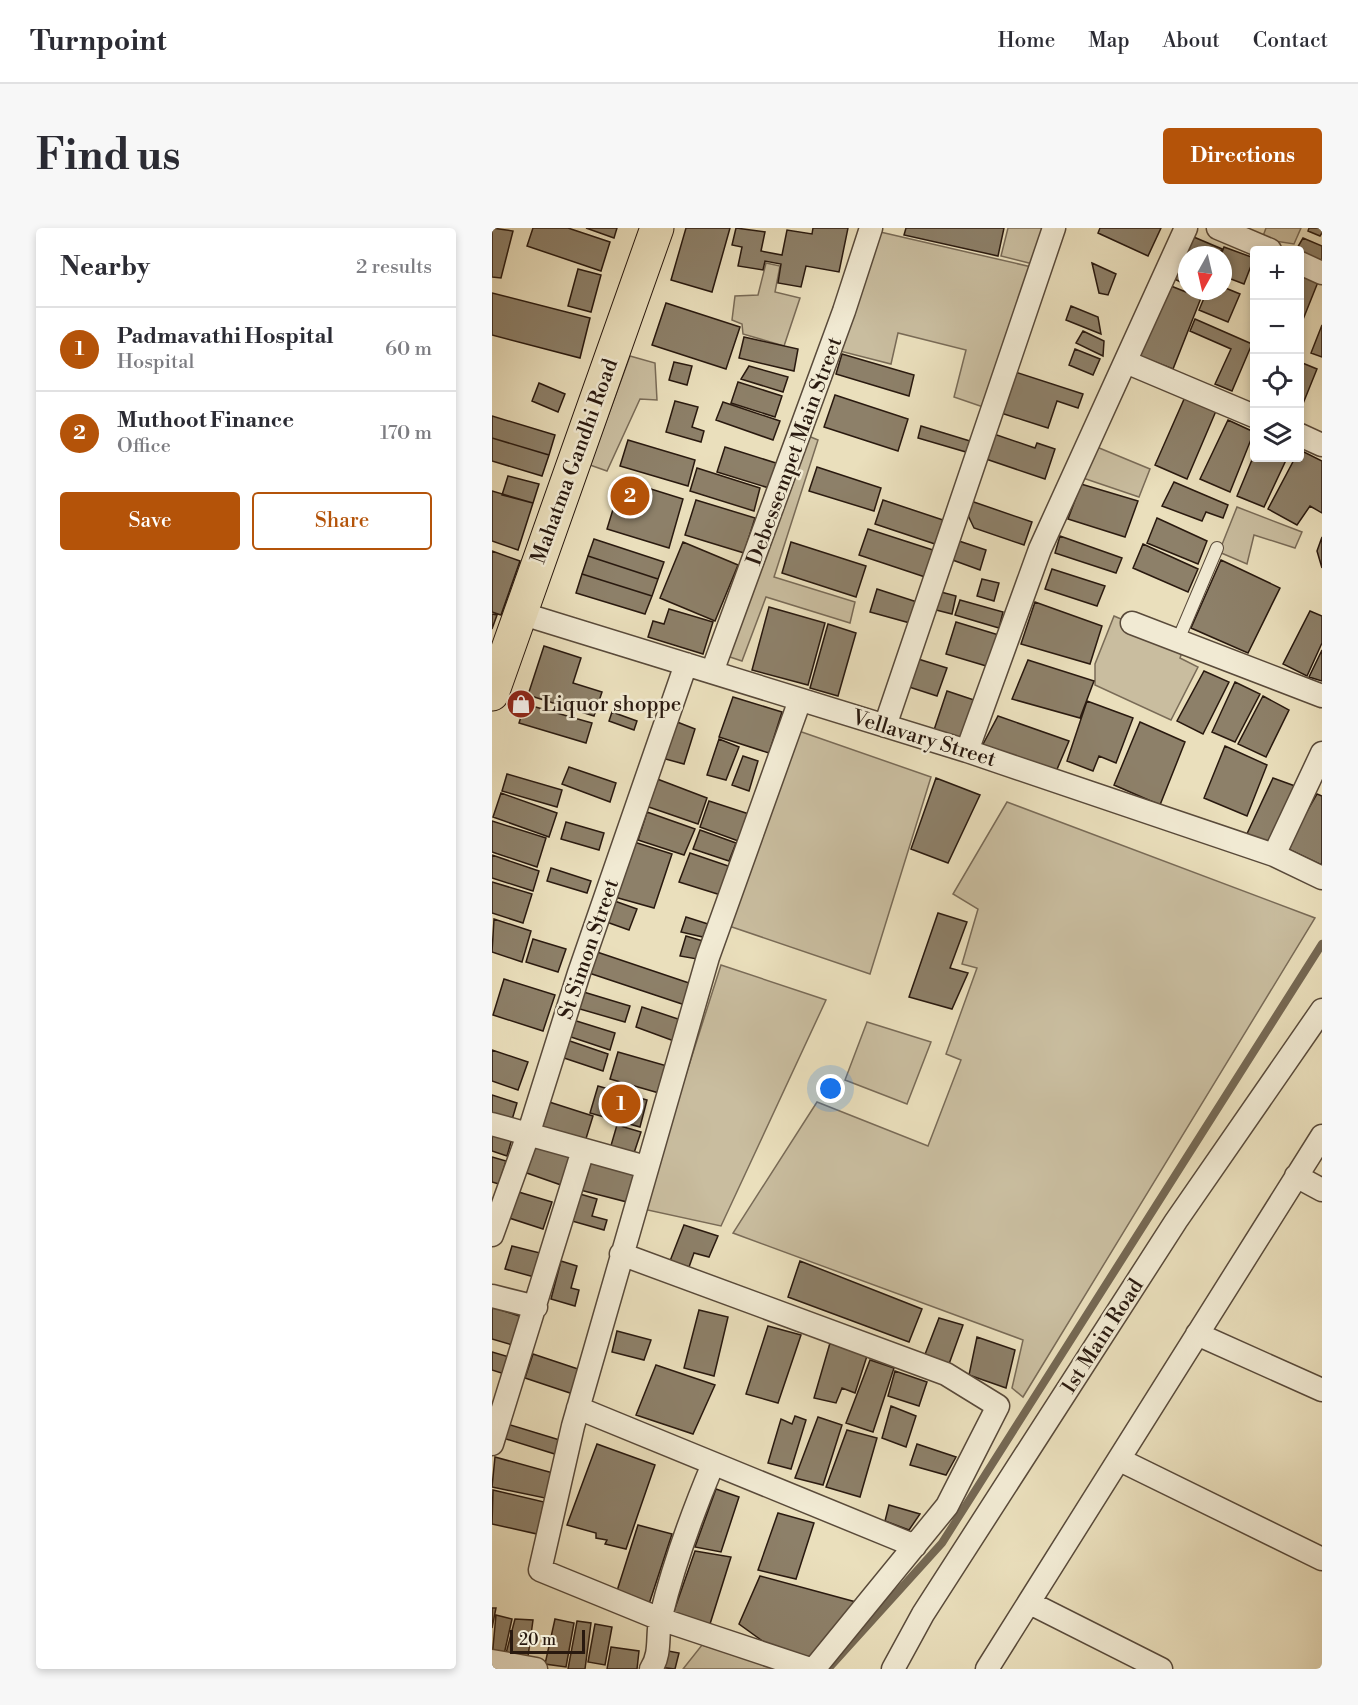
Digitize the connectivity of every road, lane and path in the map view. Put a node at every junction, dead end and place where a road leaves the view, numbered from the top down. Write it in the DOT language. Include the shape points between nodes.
graph roads {
  1 [pos="657,228"];
  2 [pos="871,228"];
  3 [pos="1054,228"];
  4 [pos="1186,228"];
  5 [pos="1218,228"];
  6 [pos="1261,246"];
  7 [pos="1304,265"];
  8 [pos="1322,273"];
  9 [pos="1126,362"];
  10 [pos="1250,414"];
  11 [pos="1304,437"];
  12 [pos="1322,445"];
  13 [pos="1217,548"];
  14 [pos="520,613"];
  15 [pos="1132,623"];
  16 [pos="1178,640"];
  17 [pos="686,664"];
  18 [pos="712,672"];
  19 [pos="493,688"];
  20 [pos="1322,696"];
  21 [pos="800,700"];
  22 [pos="885,726"];
  23 [pos="968,751"];
  24 [pos="1322,753"];
  25 [pos="1274,855"];
  26 [pos="1322,878"];
  27 [pos="1322,1010"];
  28 [pos="492,1124"];
  29 [pos="528,1135"];
  30 [pos="1322,1136"];
  31 [pos="583,1150"];
  32 [pos="646,1167"];
  33 [pos="1296,1176"];
  34 [pos="1322,1190"];
  35 [pos="492,1235"];
  36 [pos="621,1254"];
  37 [pos="492,1296"];
  38 [pos="537,1307"];
  39 [pos="1197,1334"];
  40 [pos="1322,1390"];
  41 [pos="578,1408"];
  42 [pos="492,1444"];
  43 [pos="1120,1460"];
  44 [pos="713,1464"];
  45 [pos="915,1545"];
  46 [pos="1322,1559"];
  47 [pos="1030,1603"];
  48 [pos="660,1619"];
  49 [pos="492,1660"];
  50 [pos="536,1669"];
  51 [pos="651,1669"];
  52 [pos="812,1669"];
  53 [pos="893,1669"];
  54 [pos="987,1669"];
  55 [pos="1161,1669"];
  1 -- 14 [label="main road, Mahatma Gandhi Road"];
  2 -- 18 [label="street, Debessempet Main Street"];
  3 -- 22 [label="street"];
  4 -- 9 [label="street"];
  5 -- 6 [label="street"];
  7 -- 8 [label="street"];
  9 -- 10 [label="street"];
  9 -- 23 [label="street" via="1040,549"];
  11 -- 12 [label="street"];
  13 -- 16 [label="lane"];
  14 -- 17 [label="street, Vellavary Street"];
  14 -- 19 [label="main road, Mahatma Gandhi Road"];
  15 -- 16 [label="street"];
  16 -- 20 [label="street"];
  17 -- 18 [label="street, Vellavary Street"];
  17 -- 29 [label="street, St Simon Street"];
  18 -- 21 [label="street, Vellavary Street"];
  21 -- 22 [label="street, Vellavary Street"];
  21 -- 32 [label="street" via="708,957"];
  22 -- 23 [label="street, Vellavary Street"];
  23 -- 25 [label="street, Vellavary Street"];
  24 -- 25 [label="street"];
  25 -- 26 [label="street, Vellavary Street"];
  27 -- 53 [label="street, 1st Main Road" via="1176,1221 923,1614"];
  28 -- 29 [label="street"];
  29 -- 31 [label="street"];
  29 -- 35 [label="street, St Simon Street"];
  30 -- 33 [label="street"];
  31 -- 32 [label="street"];
  31 -- 38 [label="street"];
  32 -- 36 [label="street"];
  33 -- 34 [label="street"];
  33 -- 39 [label="street"];
  36 -- 41 [label="street"];
  36 -- 45 [label="street" via="946,1374 998,1406 947,1506"];
  37 -- 38 [label="street"];
  38 -- 42 [label="street"];
  39 -- 40 [label="street"];
  39 -- 43 [label="street"];
  41 -- 44 [label="street"];
  41 -- 48 [label="street" via="540,1570"];
  43 -- 46 [label="street"];
  43 -- 47 [label="street"];
  44 -- 45 [label="street"];
  44 -- 48 [label="street" via="682,1537"];
  45 -- 52 [label="street"];
  47 -- 54 [label="street"];
  47 -- 55 [label="street"];
  48 -- 51 [label="street" via="658,1659"];
  48 -- 52 [label="street"];
  49 -- 50 [label="street"];
}
